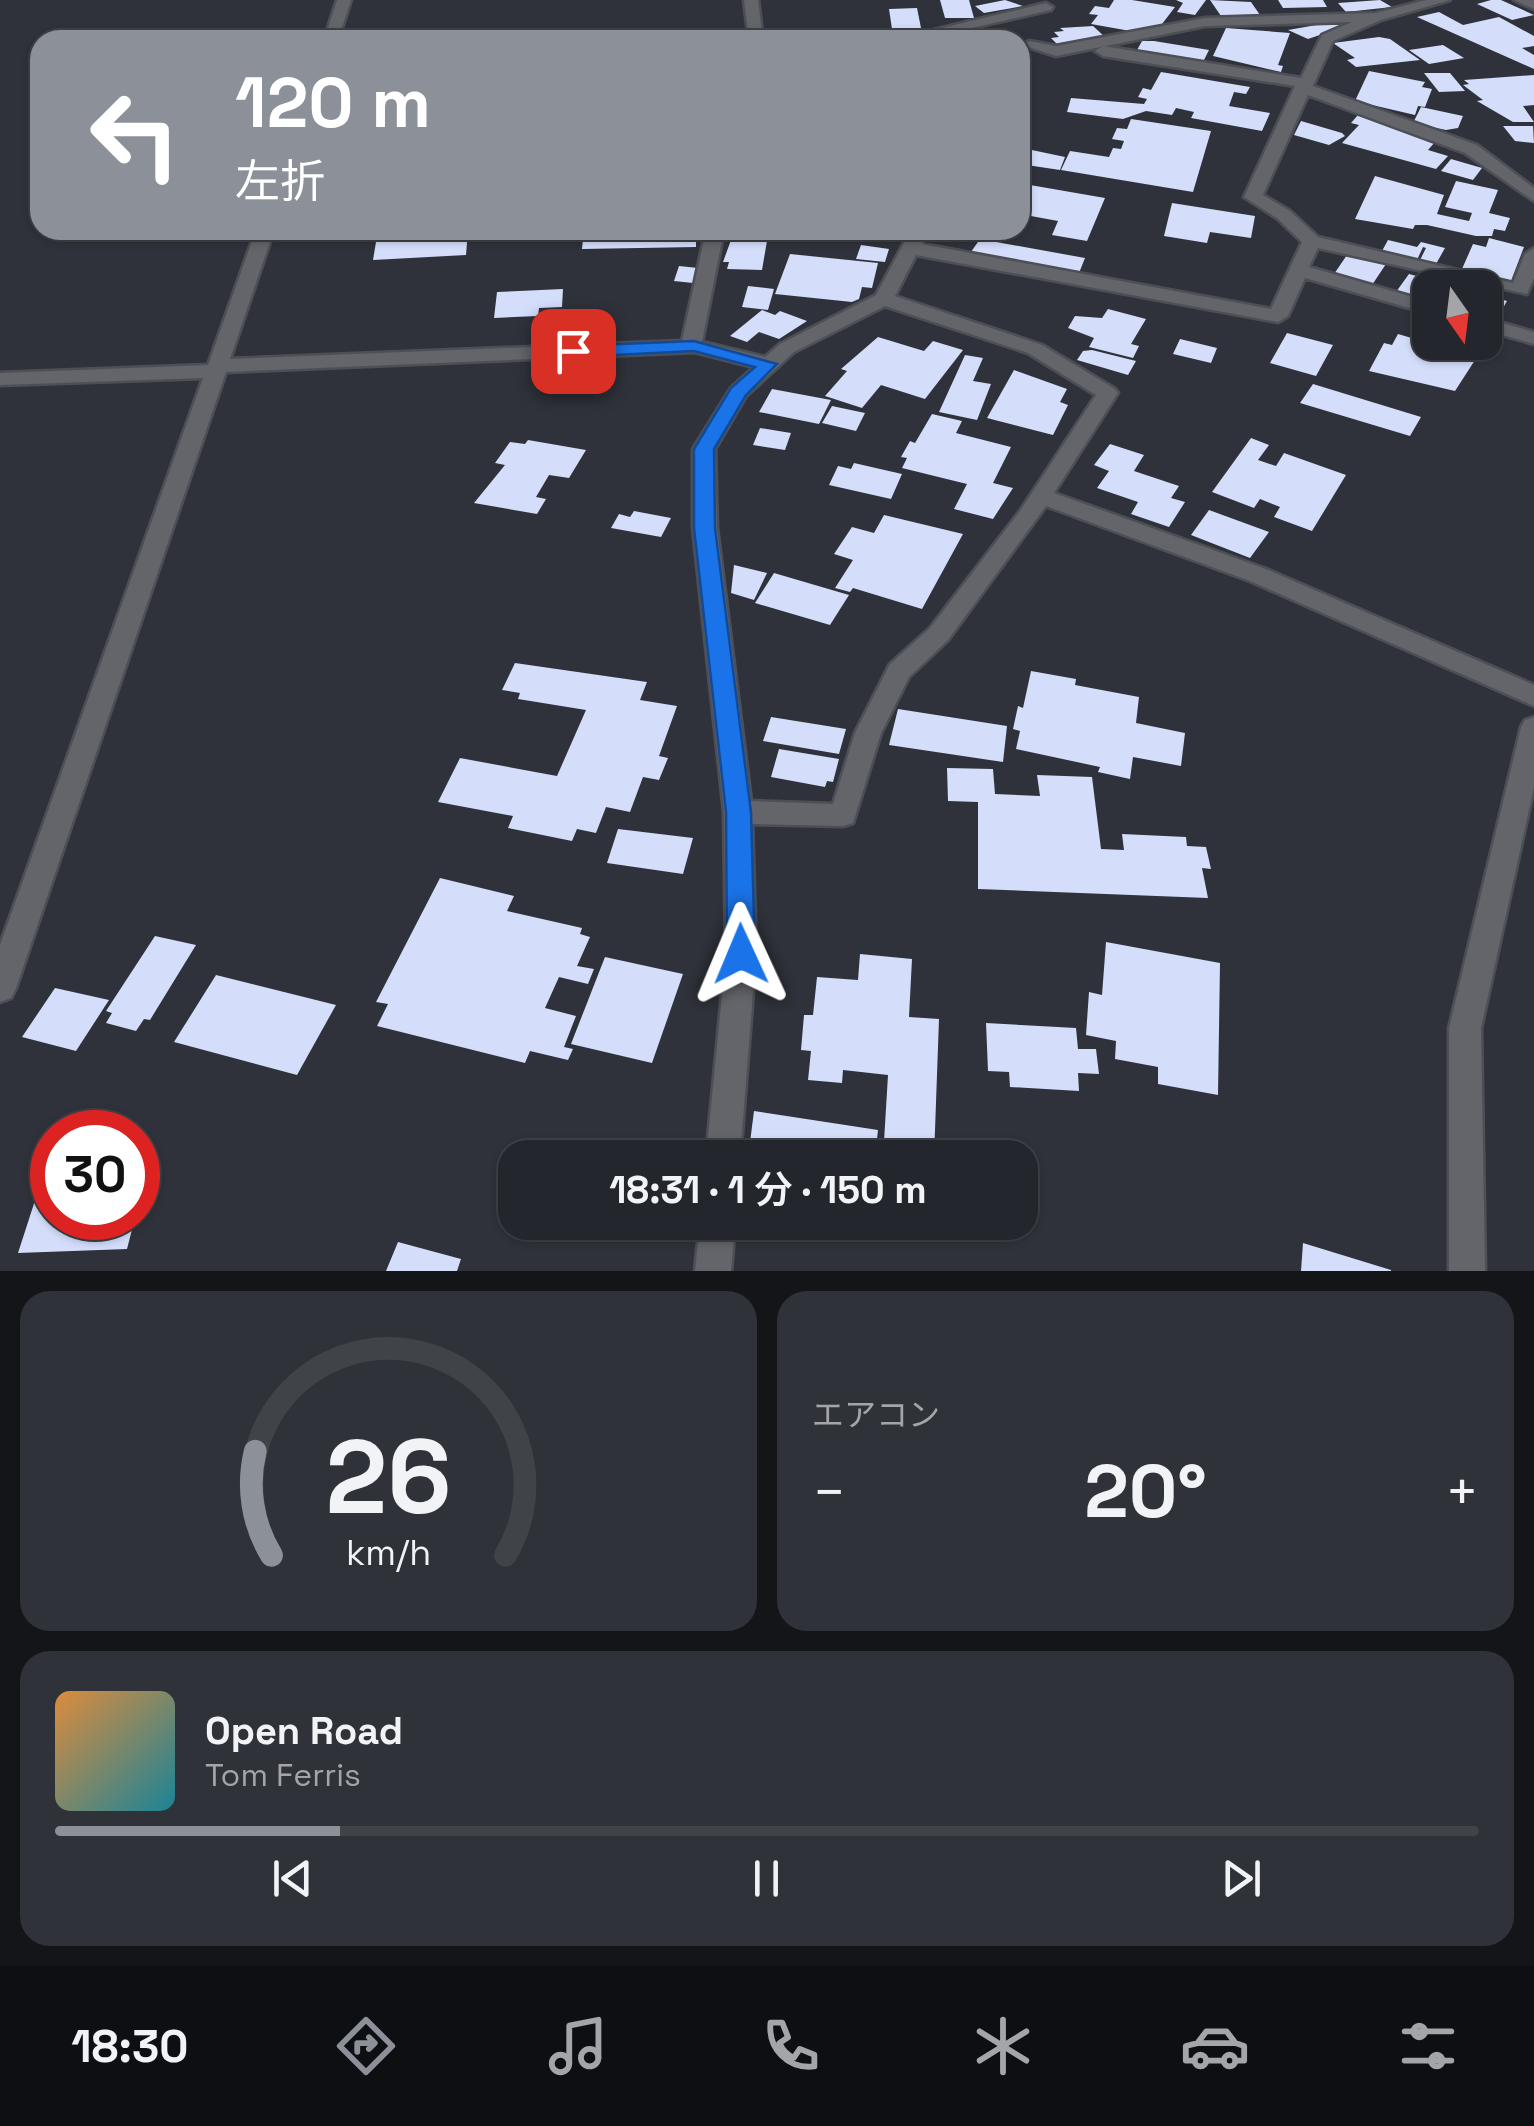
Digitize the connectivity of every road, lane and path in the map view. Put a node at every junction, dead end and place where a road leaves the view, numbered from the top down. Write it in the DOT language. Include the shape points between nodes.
graph roads {
  1 [pos="344,0"];
  2 [pos="751,0"];
  3 [pos="1444,0"];
  4 [pos="1522,0"];
  5 [pos="1048,4"];
  6 [pos="1534,5"];
  7 [pos="1376,17"];
  8 [pos="334,30"];
  9 [pos="755,30"];
  10 [pos="940,30"];
  11 [pos="1030,43"];
  12 [pos="1030,45"];
  13 [pos="1087,46"];
  14 [pos="1304,85"];
  15 [pos="1534,196"];
  16 [pos="262,240"];
  17 [pos="713,240"];
  18 [pos="915,240"];
  19 [pos="921,240"];
  20 [pos="1312,240"];
  21 [pos="1534,254"];
  22 [pos="1298,270"];
  23 [pos="884,299"];
  24 [pos="1412,303"];
  25 [pos="1502,329"];
  26 [pos="1534,338"];
  27 [pos="691,346"];
  28 [pos="768,364"];
  29 [pos="217,368"];
  30 [pos="0,379"];
  31 [pos="1041,496"];
  32 [pos="1534,696"];
  33 [pos="1534,728"];
  34 [pos="738,812"];
  35 [pos="0,988"];
  36 [pos="725,1140"];
  37 [pos="717,1240"];
  38 [pos="714,1271"];
  39 [pos="1467,1271"];
  1 -- 8 [label="street"];
  2 -- 9 [label="street"];
  3 -- 7 [label="street"];
  4 -- 6 [label="street"];
  5 -- 10 [label="street"];
  5 -- 11 [label="street"];
  7 -- 13 [label="street" via="1205,22"];
  7 -- 14 [label="street" via="1327,38"];
  12 -- 13 [label="street" via="1056,52"];
  13 -- 14 [label="street"];
  14 -- 15 [label="street" via="1470,149"];
  14 -- 20 [label="street" via="1253,197"];
  16 -- 29 [label="street"];
  17 -- 27 [label="street"];
  18 -- 23 [label="street"];
  19 -- 22 [label="street" via="1278,316"];
  20 -- 21 [label="street" via="1520,290"];
  20 -- 22 [label="street"];
  22 -- 24 [label="street"];
  23 -- 28 [label="street"];
  23 -- 31 [label="street" via="1034,349 1108,392"];
  25 -- 26 [label="street"];
  27 -- 28 [label="street"];
  27 -- 29 [label="street"];
  28 -- 34 [label="street" via="738,392 704,449 705,528"];
  29 -- 30 [label="street"];
  29 -- 35 [label="street"];
  31 -- 32 [label="street" via="1258,575"];
  31 -- 34 [label="street" via="939,634 899,671 868,733 843,815"];
  33 -- 39 [label="street" via="1465,1028"];
  34 -- 36 [label="street" via="741,954"];
  37 -- 38 [label="street"];
}
